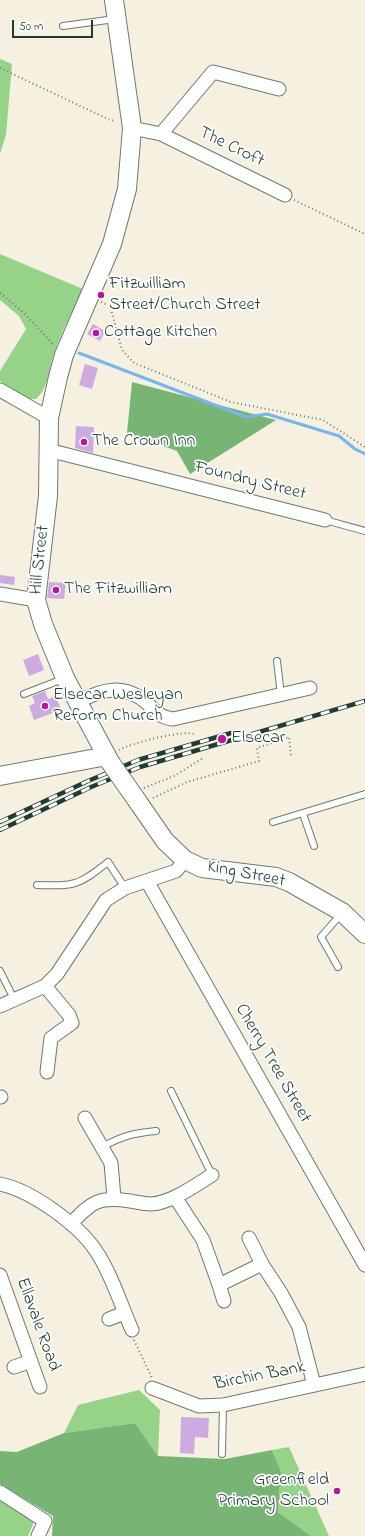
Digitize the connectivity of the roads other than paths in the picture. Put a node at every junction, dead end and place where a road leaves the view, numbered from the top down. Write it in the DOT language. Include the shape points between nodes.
graph roads {
  1 [pos="114,0"];
  2 [pos="117,18"];
  3 [pos="63,26"];
  4 [pos="279,88"];
  5 [pos="132,126"];
  6 [pos="161,134"];
  7 [pos="286,195"];
  8 [pos="0,390"];
  9 [pos="49,418"];
  10 [pos="48,450"];
  11 [pos="325,520"];
  12 [pos="365,531"];
  13 [pos="0,594"];
  14 [pos="36,600"];
  15 [pos="276,660"];
  16 [pos="65,678"];
  17 [pos="310,688"];
  18 [pos="24,694"];
  19 [pos="281,695"];
  20 [pos="78,702"];
  21 [pos="109,759"];
  22 [pos="0,776"];
  23 [pos="365,794"];
  24 [pos="303,814"];
  25 [pos="273,822"];
  26 [pos="314,846"];
  27 [pos="185,860"];
  28 [pos="147,881"];
  29 [pos="37,885"];
  30 [pos="125,888"];
  31 [pos="342,912"];
  32 [pos="364,932"];
  33 [pos="338,967"];
  34 [pos="0,971"];
  35 [pos="45,986"];
  36 [pos="14,999"];
  37 [pos="0,1006"];
  38 [pos="47,1072"];
  39 [pos="171,1091"];
  40 [pos="85,1118"];
  41 [pos="156,1131"];
  42 [pos="102,1147"];
  43 [pos="212,1175"];
  44 [pos="1,1187"];
  45 [pos="175,1197"];
  46 [pos="114,1198"];
  47 [pos="71,1224"];
  48 [pos="249,1238"];
  49 [pos="262,1264"];
  50 [pos="365,1265"];
  51 [pos="0,1275"];
  52 [pos="219,1284"];
  53 [pos="224,1302"];
  54 [pos="124,1313"];
  55 [pos="109,1319"];
  56 [pos="132,1330"];
  57 [pos="31,1361"];
  58 [pos="14,1367"];
  59 [pos="365,1374"];
  60 [pos="314,1385"];
  61 [pos="40,1387"];
  62 [pos="158,1394"];
  63 [pos="223,1405"];
  64 [pos="222,1454"];
  65 [pos="0,1492"];
  66 [pos="38,1536"];
  1 -- 2 [label="main road, Hill Street"];
  2 -- 3 [label="lane"];
  2 -- 5 [label="main road, Hill Street"];
  4 -- 6 [label="street, The Croft" via="214,72"];
  5 -- 6 [label="street, The Croft"];
  5 -- 9 [label="main road, Hill Street" via="127,189 112,244 64,355"];
  6 -- 7 [label="street, The Croft"];
  8 -- 9 [label="street"];
  9 -- 10 [label="main road, Hill Street"];
  10 -- 11 [label="street, Foundry Street"];
  10 -- 14 [label="main road, Hill Street" via="48,496"];
  11 -- 12 [label="lane"];
  13 -- 14 [label="street"];
  14 -- 16 [label="main road, Hill Street"];
  15 -- 19 [label="lane"];
  16 -- 18 [label="lane"];
  16 -- 20 [label="main road, Hill Street"];
  17 -- 19 [label="street"];
  19 -- 20 [label="street" via="173,719 160,715 139,697 116,688 102,691"];
  20 -- 21 [label="main road, Hill Street"];
  21 -- 22 [label="main road"];
  21 -- 27 [label="main road, Hill Street, bridge" via="168,844"];
  23 -- 24 [label="lane"];
  24 -- 25 [label="lane"];
  24 -- 26 [label="lane"];
  27 -- 28 [label="street" via="176,871"];
  27 -- 31 [label="main road, King Street" via="202,868 276,877 302,888"];
  28 -- 30 [label="street"];
  28 -- 50 [label="street, Cherry Tree Street"];
  29 -- 30 [label="lane" via="69,886 86,879 108,862"];
  30 -- 35 [label="street" via="106,900 57,974"];
  31 -- 32 [label="main road, King Street"];
  31 -- 33 [label="lane" via="321,937"];
  34 -- 36 [label="lane"];
  35 -- 36 [label="street"];
  35 -- 38 [label="street" via="69,1015 72,1024 51,1038"];
  36 -- 37 [label="street"];
  39 -- 43 [label="lane"];
  40 -- 42 [label="street"];
  41 -- 42 [label="lane" via="134,1133"];
  42 -- 46 [label="street" via="111,1163"];
  43 -- 45 [label="street"];
  44 -- 47 [label="street" via="36,1198"];
  45 -- 46 [label="street" via="151,1204"];
  45 -- 52 [label="street" via="203,1240"];
  46 -- 47 [label="street" via="93,1202"];
  47 -- 54 [label="street" via="96,1251"];
  48 -- 49 [label="street"];
  49 -- 52 [label="street"];
  49 -- 60 [label="street" via="299,1327"];
  51 -- 57 [label="street, Ellavale Road"];
  52 -- 53 [label="street"];
  54 -- 55 [label="street"];
  54 -- 56 [label="street"];
  57 -- 58 [label="street"];
  57 -- 61 [label="street, Ellavale Road"];
  59 -- 60 [label="street, Birchin Bank"];
  60 -- 63 [label="street, Birchin Bank"];
  62 -- 63 [label="street, Birchin Bank" via="198,1406"];
  63 -- 64 [label="lane"];
  65 -- 66 [label="street" via="45,1521"];
}
